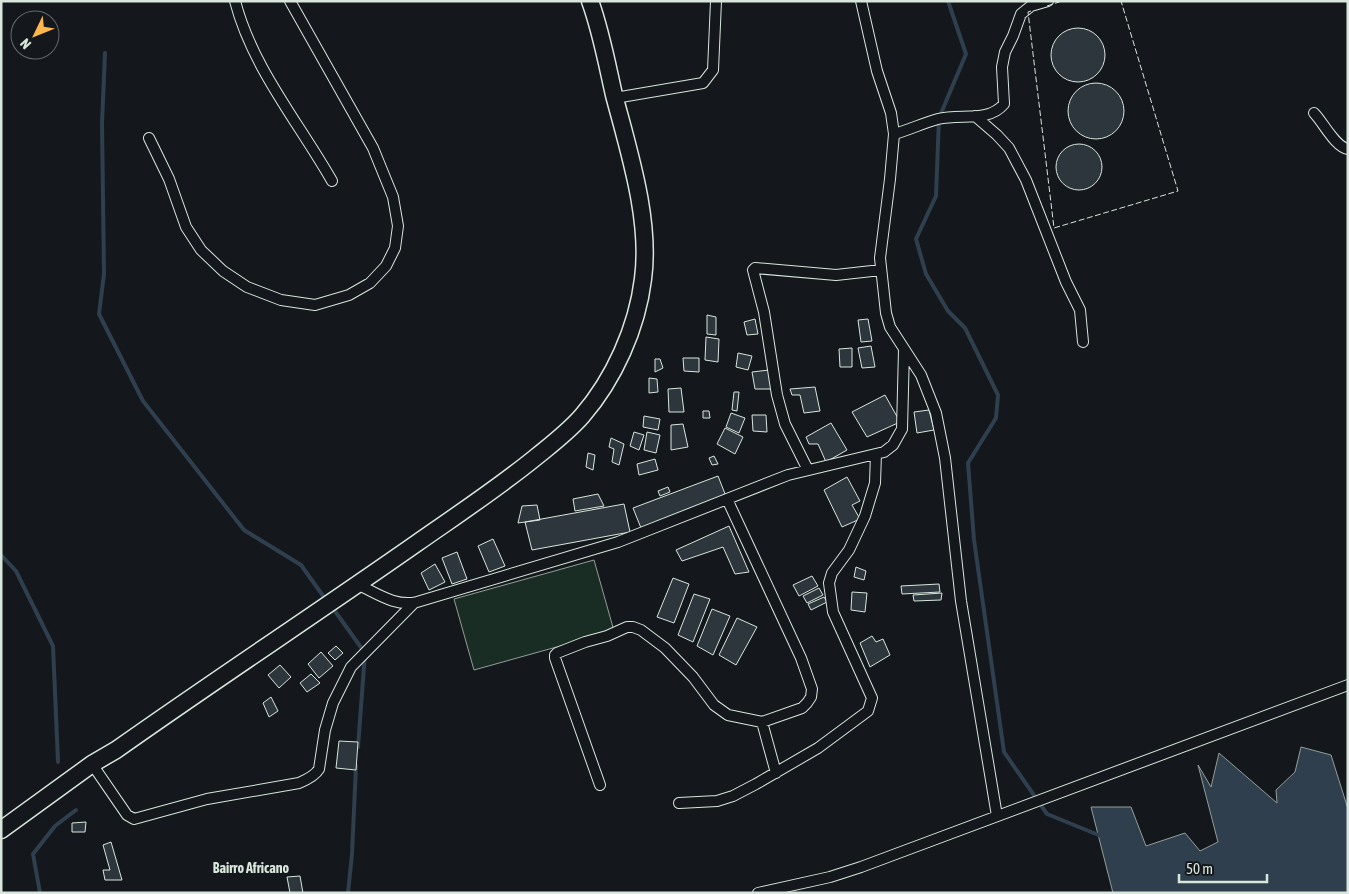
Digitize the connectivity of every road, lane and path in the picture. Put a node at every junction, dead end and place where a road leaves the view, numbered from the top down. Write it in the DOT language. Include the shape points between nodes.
graph roads {
  1 [pos="235,1"];
  2 [pos="290,1"];
  3 [pos="590,1"];
  4 [pos="716,1"];
  5 [pos="861,1"];
  6 [pos="1048,1"];
  7 [pos="615,98"];
  8 [pos="1314,112"];
  9 [pos="976,116"];
  10 [pos="894,134"];
  11 [pos="149,138"];
  12 [pos="1348,149"];
  13 [pos="332,181"];
  14 [pos="881,270"];
  15 [pos="1083,342"];
  16 [pos="904,350"];
  17 [pos="876,454"];
  18 [pos="808,470"];
  19 [pos="727,499"];
  20 [pos="359,584"];
  21 [pos="414,603"];
  22 [pos="1348,685"];
  23 [pos="762,722"];
  24 [pos="92,764"];
  25 [pos="776,773"];
  26 [pos="600,785"];
  27 [pos="679,803"];
  28 [pos="997,816"];
  29 [pos="1,830"];
  30 [pos="758,893"];
  1 -- 13 [label="street" via="254,51"];
  2 -- 11 [label="street" via="369,141 393,197 398,226 395,248 386,266 370,283 349,295 315,305 281,300 247,287 223,271 201,250 186,227 169,179"];
  3 -- 7 [label="main road"];
  4 -- 7 [label="street" via="713,70 703,83"];
  5 -- 10 [label="street"];
  6 -- 9 [label="street" via="1031,6 1021,14 1002,66 1004,104 991,114"];
  7 -- 20 [label="main road" via="646,237 644,279 635,318 619,359 597,396 567,431 484,497"];
  8 -- 12 [label="street" via="1336,142"];
  9 -- 10 [label="street" via="939,118"];
  9 -- 15 [label="street" via="1009,148 1026,180 1080,310"];
  10 -- 14 [label="street"];
  14 -- 16 [label="street" via="890,327"];
  14 -- 18 [label="street" via="836,276 753,270 764,312 777,395 785,424"];
  16 -- 17 [label="street" via="902,429 893,445"];
  16 -- 28 [label="street" via="921,375 936,413 945,458 961,601"];
  17 -- 18 [label="street"];
  17 -- 25 [label="street" via="875,483 865,516 829,583 833,612 872,698 870,706 868,711 818,748"];
  18 -- 19 [label="street"];
  19 -- 21 [label="street" via="618,542"];
  19 -- 23 [label="street" via="802,658 812,689 811,697 802,708"];
  20 -- 21 [label="street" via="395,602"];
  20 -- 24 [label="main road"];
  21 -- 24 [label="street" via="351,667 324,730 319,769 310,778 299,783 207,799 134,819 127,816"];
  22 -- 28 [label="street"];
  23 -- 25 [label="street"];
  23 -- 26 [label="street" via="728,715 714,705 665,648 641,630 626,627 585,642 557,653 555,658"];
  24 -- 29 [label="main road"];
  25 -- 27 [label="street" via="717,801"];
  28 -- 30 [label="street" via="862,867"];
}
